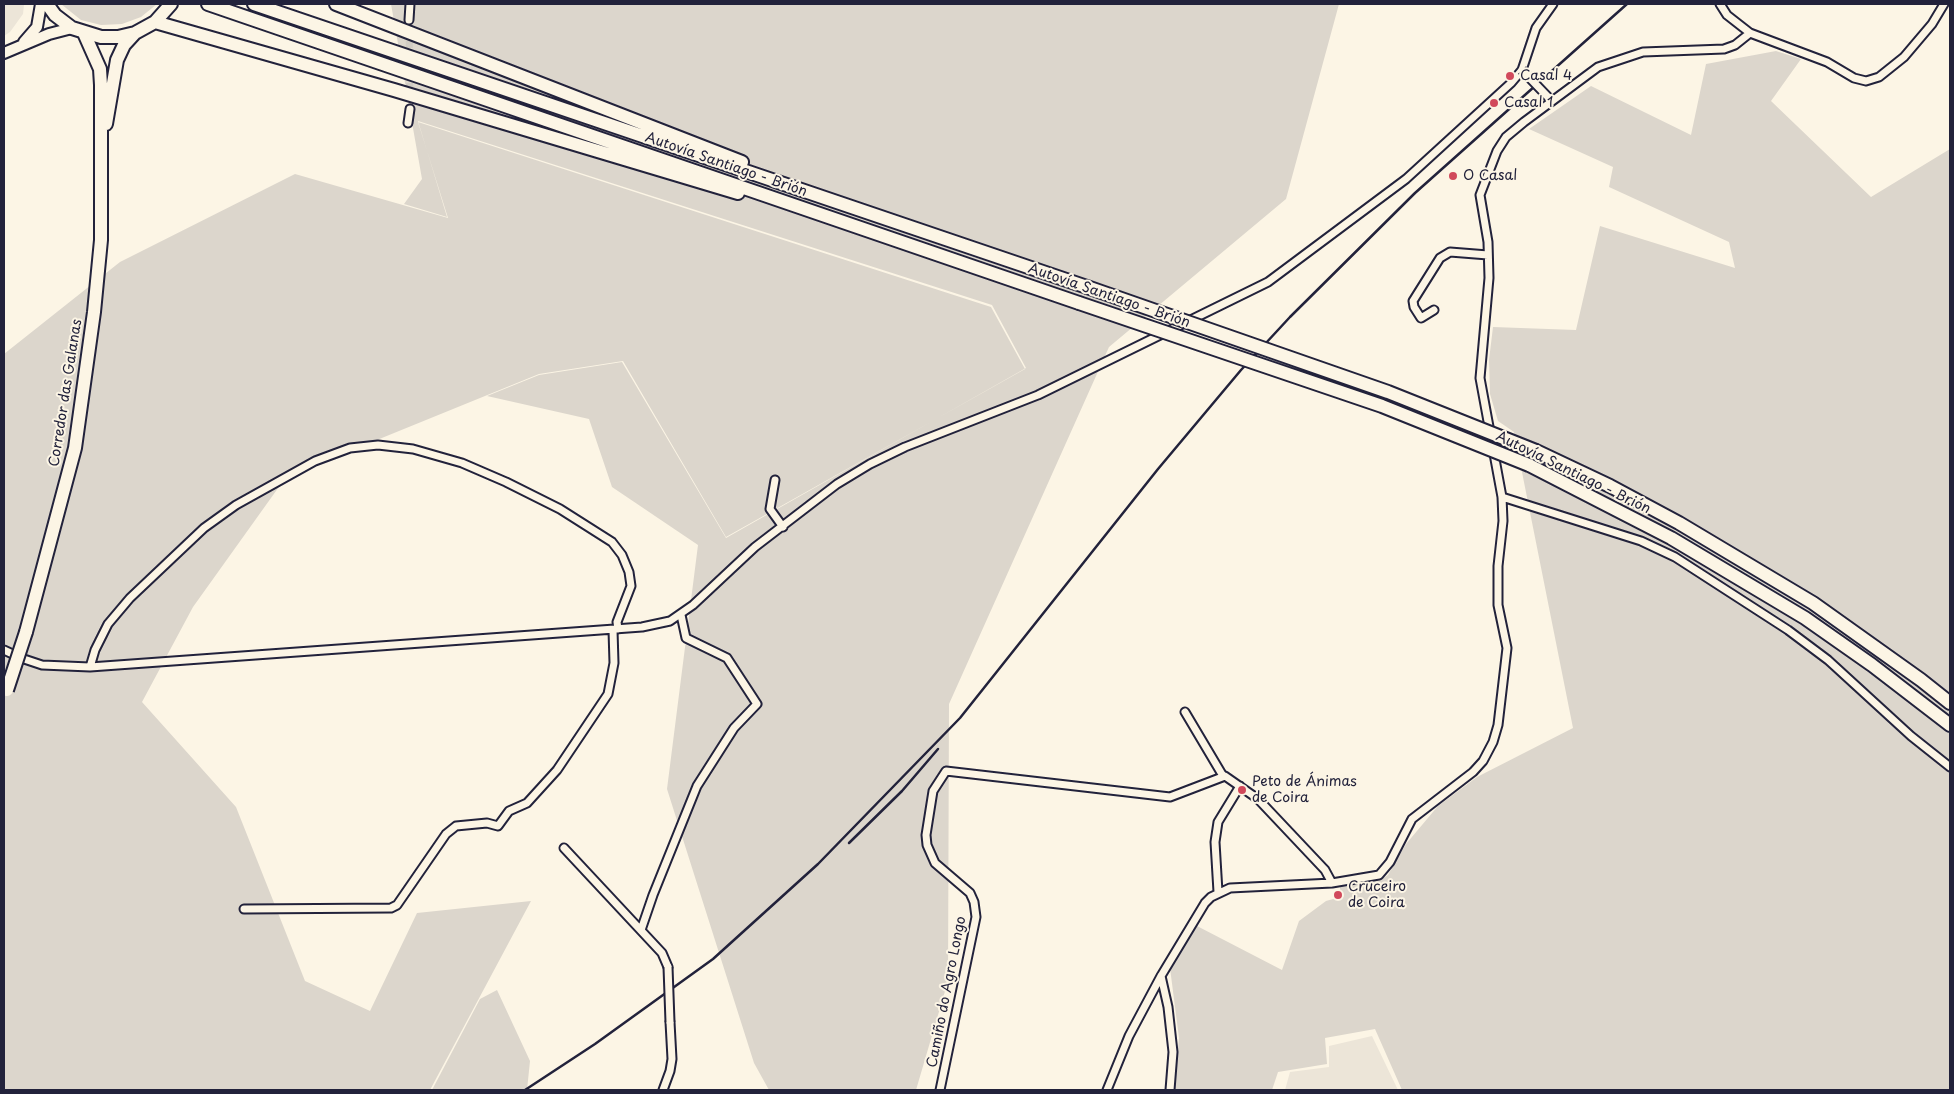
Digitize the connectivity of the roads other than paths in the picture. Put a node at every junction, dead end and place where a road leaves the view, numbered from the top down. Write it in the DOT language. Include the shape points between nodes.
graph roads {
  1 [pos="41,4"];
  2 [pos="47,4"];
  3 [pos="172,4"];
  4 [pos="208,4"];
  5 [pos="254,4"];
  6 [pos="336,4"];
  7 [pos="410,4"];
  8 [pos="1553,4"];
  9 [pos="1720,4"];
  10 [pos="1944,4"];
  11 [pos="408,20"];
  12 [pos="155,22"];
  13 [pos="78,31"];
  14 [pos="135,33"];
  15 [pos="1750,33"];
  16 [pos="19,47"];
  17 [pos="4,53"];
  18 [pos="1522,70"];
  19 [pos="1550,99"];
  20 [pos="410,110"];
  21 [pos="408,123"];
  22 [pos="102,141"];
  23 [pos="772,180"];
  24 [pos="784,200"];
  25 [pos="1488,255"];
  26 [pos="1434,310"];
  27 [pos="775,480"];
  28 [pos="1502,497"];
  29 [pos="783,527"];
  30 [pos="680,615"];
  31 [pos="616,629"];
  32 [pos="4,650"];
  33 [pos="90,667"];
  34 [pos="5,696"];
  35 [pos="1950,704"];
  36 [pos="1185,712"];
  37 [pos="1950,725"];
  38 [pos="1950,766"];
  39 [pos="1223,776"];
  40 [pos="1240,786"];
  41 [pos="564,848"];
  42 [pos="1332,883"];
  43 [pos="1218,892"];
  44 [pos="244,909"];
  45 [pos="641,930"];
  46 [pos="1161,976"];
  47 [pos="663,1090"];
  48 [pos="940,1090"];
  49 [pos="1107,1090"];
  50 [pos="1170,1090"];
  1 -- 16 [label="street" via="37,26"];
  2 -- 13 [label="highway" via="55,15"];
  3 -- 12 [label="highway"];
  4 -- 24 [label="highway, Autovía Santiago - Brión"];
  5 -- 23 [label="highway, Autovía Santiago - Brión"];
  6 -- 23 [label="highway" via="739,161"];
  7 -- 11 [label="street"];
  8 -- 18 [label="street" via="1536,28"];
  9 -- 15 [label="street" via="1727,15"];
  10 -- 15 [label="street" via="1904,57 1870,81 1854,78 1828,62"];
  12 -- 14 [label="highway"];
  12 -- 24 [label="highway" via="762,200"];
  13 -- 14 [label="highway" via="101,37"];
  13 -- 16 [label="street" via="49,34"];
  13 -- 22 [label="highway" via="100,68"];
  14 -- 22 [label="highway" via="117,60"];
  15 -- 19 [label="street" via="1724,49 1643,52 1613,60"];
  16 -- 17 [label="street"];
  18 -- 19 [label="street, bridge"];
  18 -- 29 [label="street" via="1406,179 1268,282 1038,395 914,443 870,464 837,484"];
  19 -- 25 [label="street" via="1506,137 1490,166 1480,195"];
  20 -- 21 [label="street"];
  22 -- 34 [label="highway, Corredor das Galanas, bridge" via="101,240 89,357 76,439 54,531"];
  23 -- 35 [label="highway, Autovía Santiago - Brión, bridge" via="1388,392 1536,451 1679,523 1804,598"];
  24 -- 37 [label="highway, Autovía Santiago - Brión, bridge" via="1382,406 1529,465 1671,538 1805,618"];
  25 -- 26 [label="street" via="1454,252 1440,258 1414,302 1421,318"];
  25 -- 28 [label="street" via="1480,378"];
  27 -- 29 [label="street" via="770,510"];
  28 -- 38 [label="street" via="1641,541 1675,558 1788,630 1828,660 1911,736"];
  28 -- 42 [label="street" via="1498,605 1506,648 1498,725 1493,742 1473,772 1412,819 1385,870 1372,878"];
  29 -- 30 [label="street" via="755,547"];
  30 -- 31 [label="street" via="659,625"];
  30 -- 45 [label="street" via="686,638 727,658 757,704 734,728 697,786"];
  31 -- 33 [label="street"];
  31 -- 33 [label="street" via="631,586 622,555 612,542 560,509 462,463 378,445 350,448 315,461 236,505 204,528 130,598 108,624"];
  31 -- 44 [label="street" via="608,694 557,770 527,803 510,811 498,826 487,822 456,826 446,834 397,905 383,908"];
  32 -- 33 [label="street" via="42,665"];
  36 -- 39 [label="street"];
  39 -- 40 [label="street"];
  39 -- 48 [label="street, Camiño do Agro Longo" via="1170,797 946,771 933,791 927,845 935,863 970,893 976,917"];
  40 -- 42 [label="street" via="1258,799 1308,851"];
  40 -- 43 [label="street" via="1218,822 1215,842"];
  41 -- 45 [label="street"];
  42 -- 43 [label="street" via="1230,888"];
  43 -- 46 [label="street" via="1204,903"];
  45 -- 47 [label="street, bridge" via="662,953 668,967 672,1058"];
  46 -- 49 [label="street" via="1129,1036"];
  46 -- 50 [label="street" via="1172,1052"];
}
